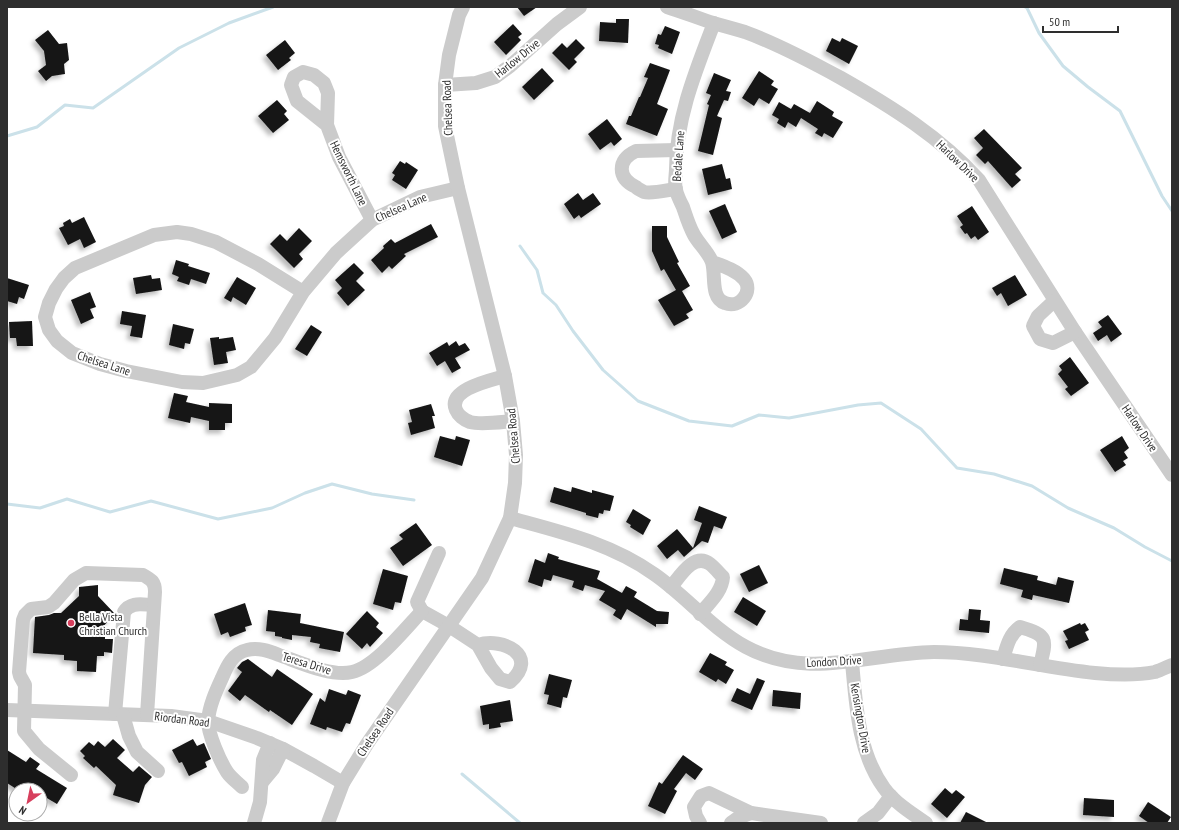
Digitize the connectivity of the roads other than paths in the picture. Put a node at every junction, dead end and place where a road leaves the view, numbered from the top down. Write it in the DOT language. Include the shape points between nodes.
graph roads {
  1 [pos="463,7"];
  2 [pos="580,7"];
  3 [pos="667,7"];
  4 [pos="714,23"];
  5 [pos="445,85"];
  6 [pos="327,125"];
  7 [pos="676,150"];
  8 [pos="458,188"];
  9 [pos="676,189"];
  10 [pos="372,220"];
  11 [pos="712,262"];
  12 [pos="303,292"];
  13 [pos="1054,301"];
  14 [pos="1075,332"];
  15 [pos="504,376"];
  16 [pos="513,421"];
  17 [pos="1172,475"];
  18 [pos="510,518"];
  19 [pos="439,553"];
  20 [pos="671,586"];
  21 [pos="154,605"];
  22 [pos="422,611"];
  23 [pos="700,614"];
  24 [pos="449,626"];
  25 [pos="478,645"];
  26 [pos="1003,659"];
  27 [pos="852,662"];
  28 [pos="1040,665"];
  29 [pos="1172,665"];
  30 [pos="7,710"];
  31 [pos="24,710"];
  32 [pos="119,714"];
  33 [pos="146,715"];
  34 [pos="208,721"];
  35 [pos="276,746"];
  36 [pos="158,771"];
  37 [pos="71,775"];
  38 [pos="342,783"];
  39 [pos="242,787"];
  40 [pos="891,796"];
  41 [pos="751,813"];
  42 [pos="254,823"];
  43 [pos="328,823"];
  44 [pos="700,823"];
  45 [pos="731,823"];
  46 [pos="822,823"];
  47 [pos="864,823"];
  48 [pos="926,823"];
  1 -- 5 [label="street, Chelsea Road" via="449,55"];
  2 -- 5 [label="street, Harlow Drive" via="495,77 476,83"];
  3 -- 4 [label="street, Harlow Drive"];
  4 -- 7 [label="street, Bedale Lane" via="682,115"];
  4 -- 13 [label="street, Harlow Drive" via="745,32 818,66 879,100 940,142 979,180"];
  5 -- 8 [label="street, Chelsea Road" via="445,126"];
  6 -- 10 [label="street, Hemsworth Lane" via="339,157"];
  7 -- 9 [label="street, Bedale Lane"];
  7 -- 9 [label="street" via="636,151 626,158 621,171 630,184 645,192"];
  8 -- 10 [label="street, Chelsea Lane" via="420,196"];
  8 -- 15 [label="street, Chelsea Road"];
  9 -- 11 [label="street, Bedale Lane" via="694,234"];
  10 -- 12 [label="street, Chelsea Lane" via="336,253"];
  12 -- 12 [label="street, Chelsea Lane" via="275,338 251,367 237,375 203,383 182,382 126,371 72,353 57,341 49,330 45,317 56,289 75,268 154,235 178,232 216,242"];
  13 -- 14 [label="street, Harlow Drive"];
  13 -- 14 [label="street" via="1038,316 1033,326 1040,339 1053,343"];
  14 -- 17 [label="street, Harlow Drive"];
  15 -- 16 [label="street, Chelsea Road"];
  15 -- 16 [label="street" via="475,385 460,394 455,409 461,417 470,422"];
  16 -- 18 [label="street, Chelsea Road" via="516,456"];
  18 -- 20 [label="street, London Drive" via="582,538 617,552"];
  18 -- 24 [label="street, Chelsea Road" via="482,578"];
  19 -- 22 [label="street" via="417,602"];
  20 -- 23 [label="street, London Drive"];
  20 -- 23 [label="street" via="692,562 700,560 709,563 723,577 722,584"];
  21 -- 31 [label="street" via="155,584 143,575 86,573 74,580 48,607 31,609 23,620 19,665 20,676 26,685"];
  21 -- 32 [label="street" via="134,604 127,607 124,612"];
  21 -- 33 [label="street"];
  22 -- 24 [label="street"];
  22 -- 34 [label="street, Teresa Drive" via="376,658 353,672 328,671 257,648 236,654 227,665 213,699"];
  23 -- 27 [label="street, London Drive" via="746,647 782,661 814,665"];
  24 -- 25 [label="street"];
  24 -- 38 [label="street, Chelsea Road" via="366,744"];
  26 -- 27 [label="street, London Drive" via="933,652"];
  26 -- 28 [label="street, London Drive"];
  26 -- 28 [label="street" via="1009,639 1020,627 1036,632 1043,639 1045,647"];
  27 -- 40 [label="street, Kensington Drive" via="856,708 867,757"];
  28 -- 29 [label="street, London Drive" via="1123,675 1156,672"];
  30 -- 31 [label="street, Riordan Road"];
  31 -- 32 [label="street, Riordan Road"];
  31 -- 37 [label="street" via="24,731 39,749"];
  32 -- 33 [label="street, Riordan Road"];
  32 -- 36 [label="street" via="137,752"];
  33 -- 34 [label="street, Riordan Road"];
  34 -- 35 [label="street, Riordan Road"];
  34 -- 39 [label="street" via="212,742 227,773"];
  35 -- 38 [label="street, Riordan Road"];
  35 -- 42 [label="street" via="263,760 260,802"];
  38 -- 43 [label="street, Chelsea Road"];
  40 -- 47 [label="street" via="878,813"];
  40 -- 48 [label="street, Kensington Drive"];
  41 -- 44 [label="street" via="709,792 700,796 694,807"];
  41 -- 45 [label="street"];
  41 -- 46 [label="street"];
}
